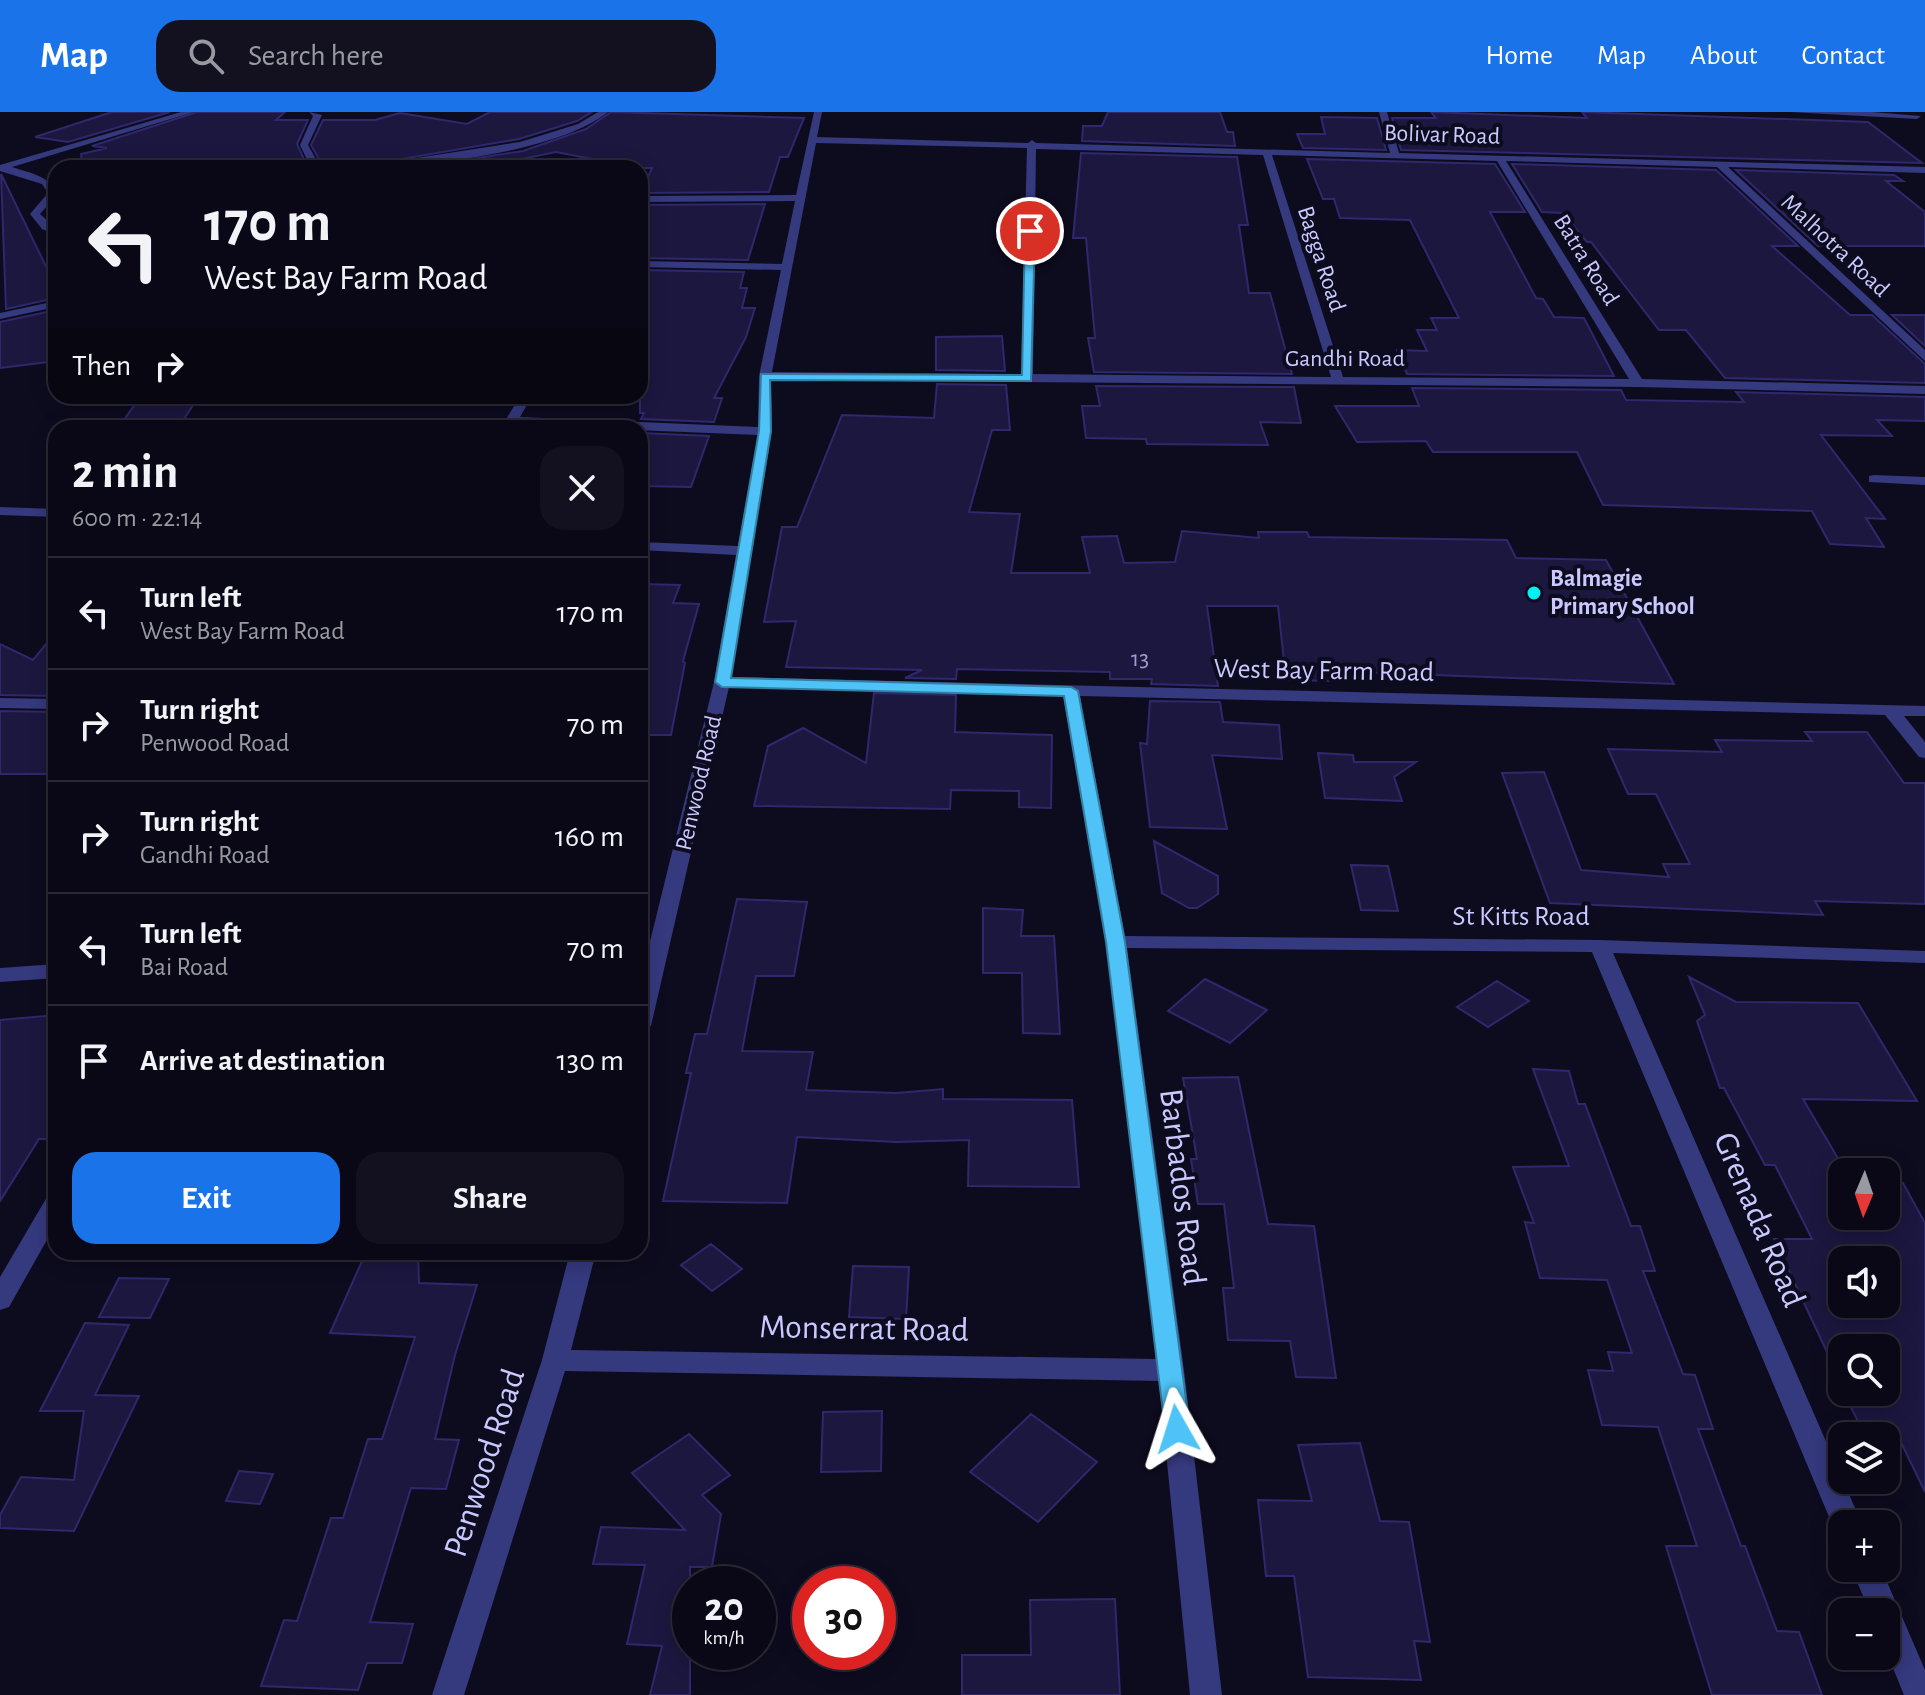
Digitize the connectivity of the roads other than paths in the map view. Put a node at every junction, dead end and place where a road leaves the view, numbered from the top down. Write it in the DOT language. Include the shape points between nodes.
graph roads {
  1 [pos="190,112"];
  2 [pos="313,112"];
  3 [pos="604,112"];
  4 [pos="818,112"];
  5 [pos="1383,112"];
  6 [pos="1794,112"];
  7 [pos="1918,116"];
  8 [pos="814,140"];
  9 [pos="1032,143"];
  10 [pos="1266,150"];
  11 [pos="1395,154"];
  12 [pos="1499,157"];
  13 [pos="309,160"];
  14 [pos="408,160"];
  15 [pos="1719,164"];
  16 [pos="1,167"];
  17 [pos="1925,170"];
  18 [pos="48,186"];
  19 [pos="799,198"];
  20 [pos="48,199"];
  21 [pos="648,199"];
  22 [pos="48,228"];
  23 [pos="648,264"];
  24 [pos="785,267"];
  25 [pos="48,306"];
  26 [pos="0,316"];
  27 [pos="1925,357"];
  28 [pos="765,376"];
  29 [pos="1027,378"];
  30 [pos="1338,380"];
  31 [pos="1638,383"];
  32 [pos="1925,390"];
  33 [pos="648,426"];
  34 [pos="765,431"];
  35 [pos="1874,479"];
  36 [pos="1925,481"];
  37 [pos="0,511"];
  38 [pos="48,513"];
  39 [pos="648,546"];
  40 [pos="744,551"];
  41 [pos="722,682"];
  42 [pos="1071,691"];
  43 [pos="0,703"];
  44 [pos="48,704"];
  45 [pos="1891,711"];
  46 [pos="1925,711"];
  47 [pos="1925,753"];
  48 [pos="1116,942"];
  49 [pos="651,943"];
  50 [pos="1600,946"];
  51 [pos="1925,957"];
  52 [pos="648,966"];
  53 [pos="48,972"];
  54 [pos="0,975"];
  55 [pos="48,1217"];
  56 [pos="581,1260"];
  57 [pos="0,1300"];
  58 [pos="555,1360"];
  59 [pos="1171,1370"];
  60 [pos="1841,1510"];
  61 [pos="1900,1649"];
  62 [pos="448,1695"];
  63 [pos="1206,1695"];
  64 [pos="1920,1695"];
  1 -- 16 [label="street"];
  2 -- 13 [label="street" via="318,115 304,145"];
  3 -- 14 [label="street" via="584,126 542,139"];
  4 -- 8 [label="street, Penwood Road"];
  5 -- 11 [label="street"];
  6 -- 7 [label="street"];
  8 -- 9 [label="street, Bolivar Road"];
  8 -- 19 [label="street, Penwood Road"];
  9 -- 10 [label="street, Bolivar Road"];
  9 -- 29 [label="street"];
  10 -- 11 [label="street, Bolivar Road"];
  10 -- 30 [label="street, Bagga Road"];
  11 -- 12 [label="street, Bolivar Road"];
  12 -- 15 [label="street, Bolivar Road"];
  12 -- 31 [label="street, Batra Road"];
  15 -- 17 [label="street, Bolivar Road"];
  15 -- 27 [label="street, Malhotra Road"];
  16 -- 18 [label="street"];
  19 -- 21 [label="street"];
  19 -- 24 [label="street, Penwood Road"];
  20 -- 22 [label="street" via="35,214"];
  23 -- 24 [label="street"];
  24 -- 28 [label="street, Penwood Road"];
  25 -- 26 [label="street"];
  28 -- 29 [label="street, Gandhi Road"];
  28 -- 34 [label="street, Penwood Road"];
  29 -- 30 [label="street, Gandhi Road"];
  30 -- 31 [label="street, Gandhi Road"];
  31 -- 32 [label="street, Gandhi Road"];
  33 -- 34 [label="street"];
  34 -- 40 [label="street, Penwood Road"];
  35 -- 36 [label="street"];
  37 -- 38 [label="street"];
  39 -- 40 [label="street"];
  40 -- 41 [label="street, Penwood Road"];
  41 -- 42 [label="street, West Bay Farm Road"];
  41 -- 49 [label="street, Penwood Road"];
  42 -- 45 [label="street, West Bay Farm Road"];
  42 -- 48 [label="street, Barbados Road"];
  43 -- 44 [label="street"];
  45 -- 46 [label="street, West Bay Farm Road"];
  45 -- 47 [label="street"];
  48 -- 50 [label="street, St Kitts Road"];
  48 -- 59 [label="street, Barbados Road"];
  49 -- 52 [label="street, Penwood Road"];
  50 -- 51 [label="street, St Kitts Road"];
  50 -- 60 [label="street, Grenada Road"];
  53 -- 54 [label="street"];
  55 -- 57 [label="street"];
  56 -- 58 [label="street, Penwood Road"];
  58 -- 59 [label="street, Monserrat Road"];
  58 -- 62 [label="street, Penwood Road"];
  59 -- 63 [label="street, Barbados Road"];
  61 -- 64 [label="street"];
}
